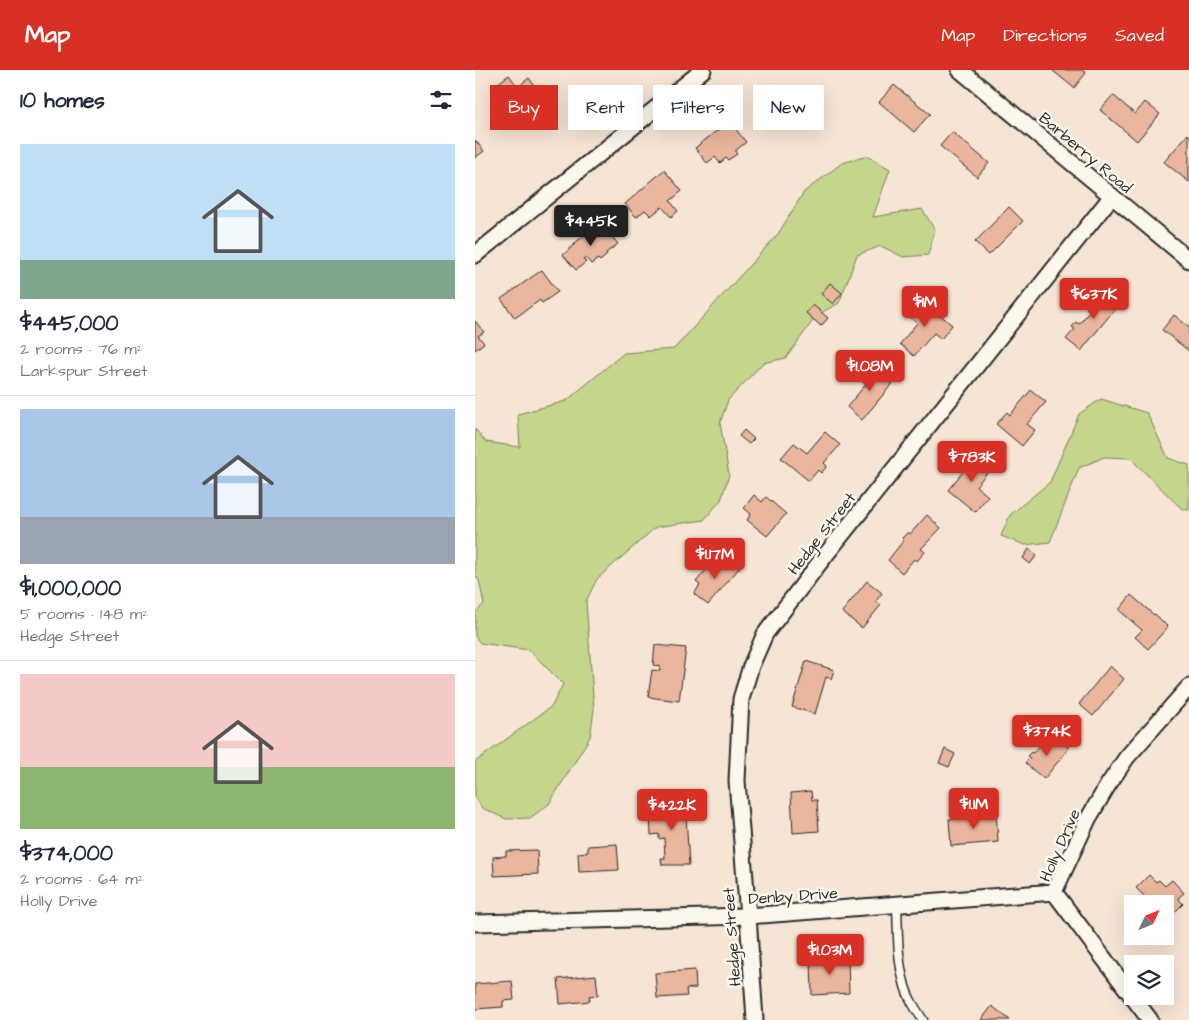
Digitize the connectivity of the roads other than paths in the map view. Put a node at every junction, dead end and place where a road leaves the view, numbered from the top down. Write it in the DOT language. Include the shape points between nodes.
graph roads {
  1 [pos="703,70"];
  2 [pos="960,70"];
  3 [pos="1113,196"];
  4 [pos="475,255"];
  5 [pos="1189,260"];
  6 [pos="1189,687"];
  7 [pos="1054,892"];
  8 [pos="897,904"];
  9 [pos="748,916"];
  10 [pos="475,923"];
  11 [pos="755,1020"];
  12 [pos="923,1020"];
  13 [pos="1150,1020"];
  1 -- 4 [label="street"];
  2 -- 3 [label="street, Barberry Road"];
  3 -- 5 [label="street, Barberry Road"];
  3 -- 9 [label="street, Hedge Street" via="765,634 741,699 737,781"];
  6 -- 7 [label="street, Holly Drive" via="1127,757 1113,778 1088,820"];
  7 -- 8 [label="street, Denby Drive"];
  7 -- 13 [label="street, Holly Drive"];
  8 -- 9 [label="street, Denby Drive"];
  8 -- 12 [label="lane" via="899,958 904,983"];
  9 -- 10 [label="street, Denby Drive"];
  9 -- 11 [label="street, Hedge Street"];
}
